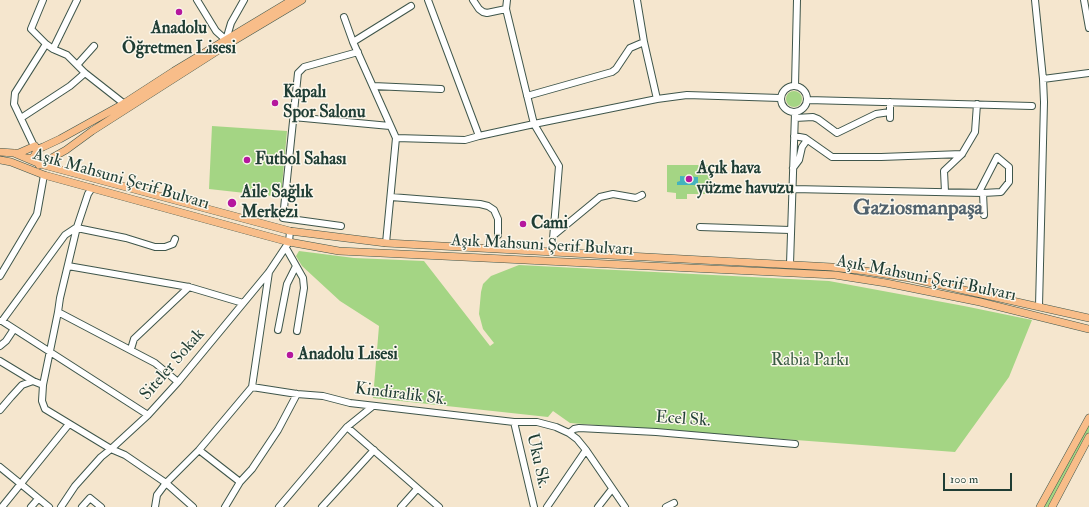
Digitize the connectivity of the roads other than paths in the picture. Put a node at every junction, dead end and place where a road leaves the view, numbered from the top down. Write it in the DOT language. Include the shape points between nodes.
graph roads {
  1 [pos="43,0"];
  2 [pos="77,0"];
  3 [pos="197,0"];
  4 [pos="244,0"];
  5 [pos="292,0"];
  6 [pos="302,0"];
  7 [pos="428,0"];
  8 [pos="473,0"];
  9 [pos="507,0"];
  10 [pos="637,0"];
  11 [pos="797,0"];
  12 [pos="1035,0"];
  13 [pos="1084,0"];
  14 [pos="411,6"];
  15 [pos="506,8"];
  16 [pos="344,17"];
  17 [pos="1089,28"];
  18 [pos="226,40"];
  19 [pos="353,42"];
  20 [pos="644,42"];
  21 [pos="46,44"];
  22 [pos="94,46"];
  23 [pos="53,49"];
  24 [pos="358,52"];
  25 [pos="77,65"];
  26 [pos="85,73"];
  27 [pos="1089,73"];
  28 [pos="1043,79"];
  29 [pos="373,86"];
  30 [pos="795,86"];
  31 [pos="441,89"];
  32 [pos="527,96"];
  33 [pos="780,98"];
  34 [pos="658,99"];
  35 [pos="808,100"];
  36 [pos="890,102"];
  37 [pos="977,104"];
  38 [pos="126,106"];
  39 [pos="1032,106"];
  40 [pos="795,115"];
  41 [pos="293,117"];
  42 [pos="21,118"];
  43 [pos="534,124"];
  44 [pos="390,126"];
  45 [pos="479,136"];
  46 [pos="794,136"];
  47 [pos="396,138"];
  48 [pos="807,140"];
  49 [pos="37,148"];
  50 [pos="0,152"];
  51 [pos="14,153"];
  52 [pos="962,154"];
  53 [pos="25,158"];
  54 [pos="0,160"];
  55 [pos="40,164"];
  56 [pos="793,168"];
  57 [pos="26,169"];
  58 [pos="33,171"];
  59 [pos="44,175"];
  60 [pos="92,188"];
  61 [pos="793,189"];
  62 [pos="945,192"];
  63 [pos="981,192"];
  64 [pos="642,194"];
  65 [pos="391,197"];
  66 [pos="984,215"];
  67 [pos="341,226"];
  68 [pos="77,227"];
  69 [pos="700,227"];
  70 [pos="790,230"];
  71 [pos="290,231"];
  72 [pos="554,234"];
  73 [pos="498,235"];
  74 [pos="175,239"];
  75 [pos="386,243"];
  76 [pos="288,245"];
  77 [pos="552,251"];
  78 [pos="790,264"];
  79 [pos="68,266"];
  80 [pos="296,266"];
  81 [pos="269,272"];
  82 [pos="0,276"];
  83 [pos="189,287"];
  84 [pos="243,303"];
  85 [pos="1039,306"];
  86 [pos="58,312"];
  87 [pos="1089,318"];
  88 [pos="1,321"];
  89 [pos="14,329"];
  90 [pos="1089,329"];
  91 [pos="278,330"];
  92 [pos="297,331"];
  93 [pos="0,346"];
  94 [pos="131,349"];
  95 [pos="50,352"];
  96 [pos="0,361"];
  97 [pos="33,381"];
  98 [pos="178,382"];
  99 [pos="43,385"];
  100 [pos="252,387"];
  101 [pos="297,394"];
  102 [pos="350,403"];
  103 [pos="374,406"];
  104 [pos="0,410"];
  105 [pos="148,416"];
  106 [pos="359,416"];
  107 [pos="1089,418"];
  108 [pos="514,422"];
  109 [pos="69,424"];
  110 [pos="347,427"];
  111 [pos="569,432"];
  112 [pos="1089,437"];
  113 [pos="795,444"];
  114 [pos="111,449"];
  115 [pos="199,450"];
  116 [pos="374,450"];
  117 [pos="586,450"];
  118 [pos="0,467"];
  119 [pos="240,482"];
  120 [pos="166,483"];
  121 [pos="21,484"];
  122 [pos="417,489"];
  123 [pos="612,489"];
  124 [pos="38,499"];
  125 [pos="674,503"];
  126 [pos="2,507"];
  127 [pos="31,507"];
  128 [pos="49,507"];
  129 [pos="61,507"];
  130 [pos="82,507"];
  131 [pos="101,507"];
  132 [pos="155,507"];
  133 [pos="193,507"];
  134 [pos="225,507"];
  135 [pos="279,507"];
  136 [pos="322,507"];
  137 [pos="401,507"];
  138 [pos="439,507"];
  139 [pos="534,507"];
  140 [pos="547,507"];
  141 [pos="598,507"];
  142 [pos="625,507"];
  143 [pos="666,507"];
  144 [pos="1040,507"];
  145 [pos="1052,507"];
  1 -- 21 [label="street" via="31,28"];
  2 -- 23 [label="street"];
  3 -- 18 [label="street" via="216,30"];
  4 -- 18 [label="street" via="231,23"];
  5 -- 18 [label="main road"];
  6 -- 38 [label="main road"];
  7 -- 45 [label="street"];
  8 -- 15 [label="street" via="479,9 487,13"];
  9 -- 15 [label="street"];
  10 -- 20 [label="street"];
  11 -- 30 [label="street"];
  12 -- 28 [label="street"];
  13 -- 17 [label="street"];
  14 -- 19 [label="street"];
  15 -- 32 [label="street"];
  16 -- 19 [label="street"];
  18 -- 38 [label="main road" via="174,71"];
  19 -- 24 [label="street"];
  20 -- 32 [label="street" via="630,48 612,72"];
  20 -- 34 [label="street"];
  21 -- 23 [label="street"];
  21 -- 42 [label="street" via="15,93 14,104"];
  22 -- 25 [label="street"];
  23 -- 25 [label="street" via="67,55"];
  24 -- 29 [label="street"];
  24 -- 41 [label="street" via="304,67 298,73"];
  25 -- 26 [label="street"];
  26 -- 38 [label="street"];
  26 -- 42 [label="street" via="70,86"];
  27 -- 28 [label="street"];
  28 -- 85 [label="street"];
  29 -- 31 [label="street"];
  29 -- 44 [label="street"];
  30 -- 33 [label="street" via="785,89"];
  30 -- 35 [label="street" via="803,89"];
  32 -- 43 [label="street"];
  33 -- 34 [label="street" via="687,96"];
  33 -- 40 [label="street" via="784,108"];
  34 -- 43 [label="street"];
  35 -- 36 [label="street"];
  35 -- 40 [label="street" via="804,109"];
  36 -- 37 [label="street"];
  36 -- 40 [label="street" via="890,115 876,114 837,133 818,119"];
  37 -- 39 [label="street"];
  37 -- 52 [label="street" via="975,132"];
  38 -- 49 [label="main road" via="60,140"];
  38 -- 55 [label="main road" via="66,150"];
  40 -- 46 [label="street"];
  41 -- 44 [label="street"];
  41 -- 67 [label="street" via="283,218"];
  42 -- 49 [label="street"];
  43 -- 45 [label="street"];
  43 -- 72 [label="street" via="559,166"];
  44 -- 47 [label="street"];
  45 -- 47 [label="street" via="465,140"];
  46 -- 48 [label="street"];
  46 -- 56 [label="street"];
  47 -- 65 [label="street"];
  48 -- 52 [label="street" via="832,157"];
  48 -- 56 [label="street"];
  49 -- 51 [label="main road"];
  49 -- 53 [label="main road" via="33,158"];
  50 -- 51 [label="main road"];
  51 -- 53 [label="main road, Aşık Mahsuni Şerif Bulvarı"];
  52 -- 62 [label="street" via="944,171"];
  53 -- 55 [label="main road, Aşık Mahsuni Şerif Bulvarı"];
  53 -- 57 [label="main road" via="22,163"];
  54 -- 57 [label="main road, Aşık Mahsuni Şerif Bulvarı"];
  55 -- 58 [label="main road"];
  55 -- 71 [label="main road, Aşık Mahsuni Şerif Bulvarı"];
  56 -- 61 [label="street"];
  57 -- 58 [label="main road, Aşık Mahsuni Şerif Bulvarı"];
  58 -- 59 [label="main road, Aşık Mahsuni Şerif Bulvarı"];
  59 -- 60 [label="main road, Aşık Mahsuni Şerif Bulvarı"];
  59 -- 82 [label="street" via="37,214"];
  60 -- 68 [label="street"];
  60 -- 76 [label="main road, Aşık Mahsuni Şerif Bulvarı"];
  61 -- 62 [label="street"];
  61 -- 70 [label="street"];
  62 -- 63 [label="street"];
  63 -- 63 [label="street" via="997,157 1009,167 1009,182 1001,192"];
  63 -- 66 [label="street"];
  64 -- 72 [label="street" via="636,198 613,194 600,196"];
  65 -- 73 [label="street" via="488,206 494,210 498,219"];
  65 -- 75 [label="street"];
  68 -- 74 [label="street" via="155,247 165,247 172,244"];
  68 -- 79 [label="street"];
  68 -- 88 [label="street" via="65,235"];
  69 -- 70 [label="street"];
  70 -- 78 [label="street"];
  71 -- 75 [label="main road, Aşık Mahsuni Şerif Bulvarı"];
  71 -- 76 [label="street"];
  72 -- 77 [label="street"];
  75 -- 77 [label="main road, Aşık Mahsuni Şerif Bulvarı"];
  76 -- 80 [label="street"];
  76 -- 81 [label="street, Siteler Sokak"];
  76 -- 90 [label="main road, Aşık Mahsuni Şerif Bulvarı" via="339,250 836,275 980,302"];
  77 -- 78 [label="main road, Aşık Mahsuni Şerif Bulvarı"];
  78 -- 85 [label="main road, Aşık Mahsuni Şerif Bulvarı" via="865,270"];
  79 -- 83 [label="street"];
  79 -- 86 [label="street"];
  80 -- 91 [label="street" via="287,284"];
  80 -- 92 [label="street" via="303,278 304,288"];
  81 -- 84 [label="street, Siteler Sokak"];
  81 -- 100 [label="street"];
  83 -- 84 [label="street"];
  83 -- 94 [label="street" via="134,339"];
  84 -- 98 [label="street, Siteler Sokak"];
  85 -- 87 [label="main road, Aşık Mahsuni Şerif Bulvarı"];
  86 -- 94 [label="street"];
  86 -- 95 [label="street"];
  88 -- 89 [label="street"];
  89 -- 93 [label="street"];
  89 -- 95 [label="street"];
  94 -- 98 [label="street" via="155,363"];
  95 -- 99 [label="street"];
  95 -- 105 [label="street"];
  96 -- 97 [label="street"];
  97 -- 99 [label="street"];
  97 -- 104 [label="street" via="10,396"];
  98 -- 105 [label="street, Siteler Sokak"];
  99 -- 109 [label="street" via="42,401 45,409"];
  100 -- 101 [label="street, Kindiralik Sk."];
  100 -- 115 [label="street"];
  101 -- 102 [label="street, Kindiralik Sk." via="324,396"];
  101 -- 119 [label="street" via="278,430 252,469"];
  102 -- 103 [label="street, Kindiralik Sk."];
  102 -- 106 [label="street" via="358,409"];
  103 -- 106 [label="street"];
  103 -- 108 [label="street, Kindiralik Sk."];
  105 -- 114 [label="street, Siteler Sokak"];
  106 -- 110 [label="street"];
  107 -- 144 [label="main road"];
  108 -- 111 [label="street, Kindiralik Sk." via="537,422"];
  108 -- 139 [label="street, Uku Sk."];
  109 -- 114 [label="street"];
  109 -- 121 [label="street"];
  110 -- 116 [label="street"];
  110 -- 135 [label="street"];
  111 -- 113 [label="street, Ecel Sk." via="579,428 656,432"];
  111 -- 117 [label="street, Kindiralik Sk."];
  112 -- 145 [label="main road"];
  114 -- 120 [label="street"];
  114 -- 129 [label="street, Siteler Sokak" via="75,486"];
  115 -- 119 [label="street"];
  115 -- 120 [label="street"];
  116 -- 122 [label="street"];
  116 -- 136 [label="street"];
  117 -- 123 [label="street, Kindiralik Sk."];
  117 -- 140 [label="street"];
  118 -- 121 [label="street"];
  119 -- 134 [label="street"];
  120 -- 132 [label="street" via="157,495"];
  120 -- 133 [label="street"];
  121 -- 124 [label="street"];
  121 -- 126 [label="street"];
  122 -- 137 [label="street"];
  122 -- 138 [label="street"];
  123 -- 141 [label="street"];
  123 -- 142 [label="street, Kindiralik Sk."];
  124 -- 127 [label="street"];
  124 -- 128 [label="street"];
  125 -- 143 [label="street"];
  130 -- 131 [label="street" via="90,498"];
}
